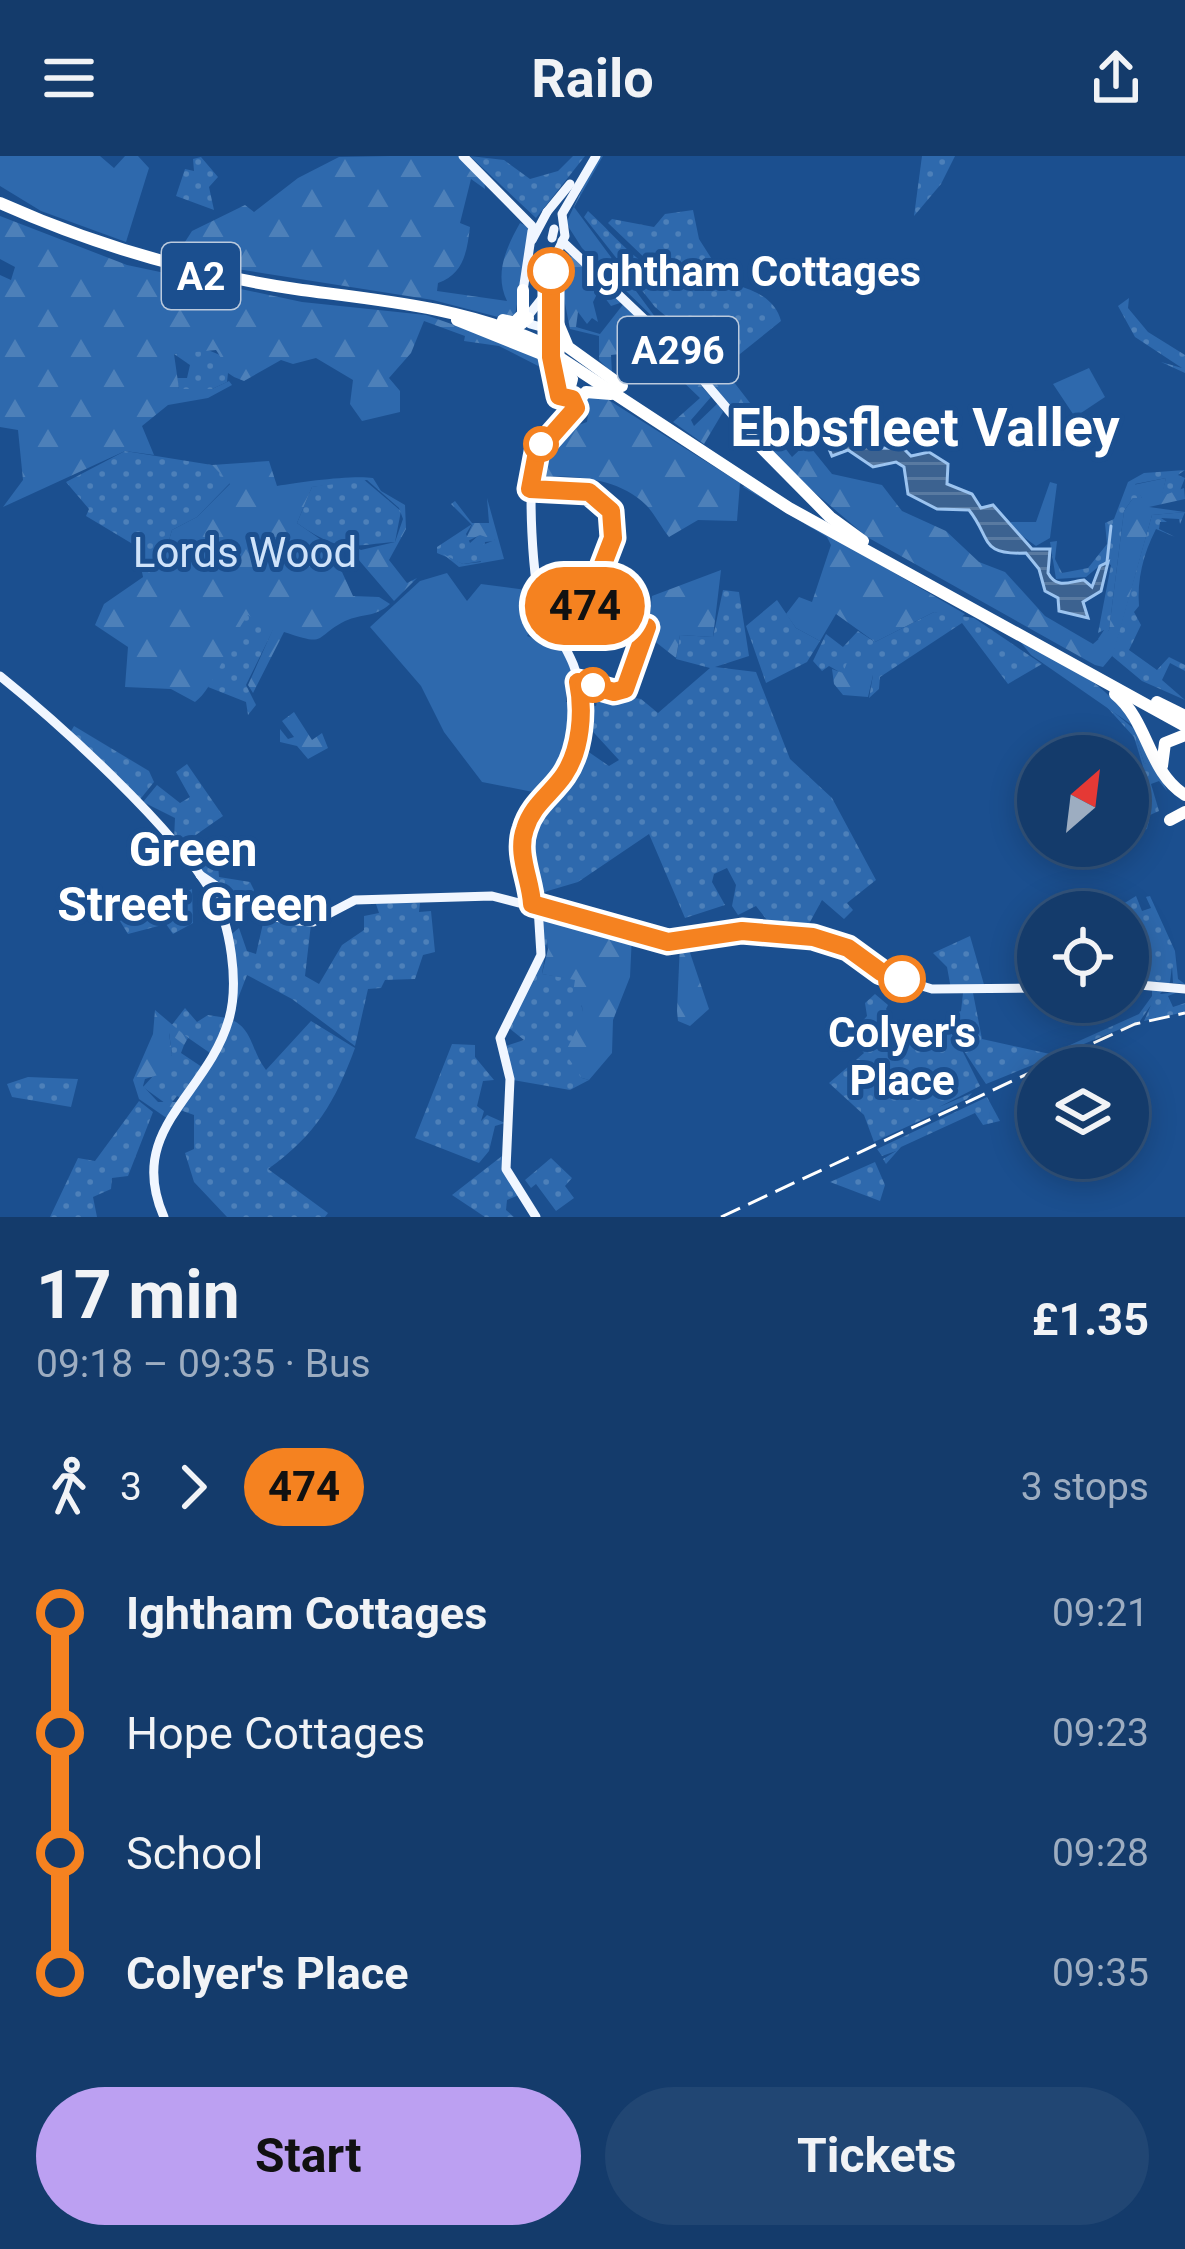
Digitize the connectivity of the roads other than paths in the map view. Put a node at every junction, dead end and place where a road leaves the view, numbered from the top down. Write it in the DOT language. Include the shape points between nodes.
graph roads {
  1 [pos="463,156"];
  2 [pos="592,156"];
  3 [pos="0,205"];
  4 [pos="563,213"];
  5 [pos="532,226"];
  6 [pos="558,236"];
  7 [pos="531,240"];
  8 [pos="595,268"];
  9 [pos="523,290"];
  10 [pos="390,298"];
  11 [pos="530,315"];
  12 [pos="553,316"];
  13 [pos="508,321"];
  14 [pos="542,327"];
  15 [pos="549,353"];
  16 [pos="631,395"];
  17 [pos="566,401"];
  18 [pos="753,439"];
  19 [pos="683,440"];
  20 [pos="743,477"];
  21 [pos="884,555"];
  22 [pos="1043,649"];
  23 [pos="0,676"];
  24 [pos="1185,724"];
  25 [pos="1185,793"];
  26 [pos="1185,812"];
  27 [pos="1170,820"];
  28 [pos="200,875"];
  29 [pos="538,908"];
  30 [pos="1149,986"];
  31 [pos="1017,989"];
  32 [pos="1185,989"];
  33 [pos="164,1217"];
  34 [pos="536,1217"];
  1 -- 5 [label="main road"];
  2 -- 4 [label="main road"];
  2 -- 7 [label="main road, bridge"];
  3 -- 10 [label="highway, A2" via="221,275"];
  3 -- 15 [label="highway, A2" via="89,245 183,272 410,307 476,322"];
  4 -- 6 [label="main road"];
  4 -- 8 [label="main road"];
  6 -- 8 [label="main road, A296"];
  6 -- 11 [label="main road" via="547,296"];
  6 -- 12 [label="main road"];
  7 -- 9 [label="main road"];
  7 -- 11 [label="main road"];
  8 -- 18 [label="main road, A296"];
  9 -- 11 [label="main road"];
  9 -- 13 [label="highway" via="523,315"];
  10 -- 13 [label="highway"];
  10 -- 15 [label="highway, A2" via="468,315"];
  11 -- 12 [label="main road"];
  11 -- 13 [label="highway" via="522,324"];
  11 -- 14 [label="main road" via="532,326"];
  12 -- 14 [label="main road"];
  12 -- 15 [label="main road"];
  12 -- 16 [label="highway" via="568,347"];
  14 -- 15 [label="main road"];
  15 -- 16 [label="highway, A2"];
  15 -- 17 [label="main road"];
  15 -- 17 [label="highway" via="568,372"];
  15 -- 19 [label="highway, A2"];
  16 -- 20 [label="highway, A2"];
  17 -- 19 [label="highway" via="607,393"];
  17 -- 29 [label="main road" via="536,454 530,489 536,588 570,649 582,713 568,769 524,830 523,860"];
  18 -- 21 [label="highway, A2" via="830,518"];
  19 -- 20 [label="highway, A2"];
  20 -- 21 [label="highway, A2"];
  21 -- 22 [label="highway, A2"];
  21 -- 24 [label="highway, A2"];
  22 -- 24 [label="highway, A2"];
  22 -- 25 [label="highway" via="1125,702 1160,771"];
  23 -- 28 [label="main road" via="46,713"];
  24 -- 25 [label="highway" via="1160,755"];
  26 -- 27 [label="highway"];
  28 -- 29 [label="main road" via="258,914 298,922 365,898 492,896"];
  28 -- 33 [label="main road" via="226,935 231,1008 154,1147 152,1185"];
  29 -- 31 [label="main road" via="668,942 742,931 813,937 848,948 889,976 948,992"];
  29 -- 34 [label="main road" via="542,955 500,1032 510,1079 506,1169"];
  30 -- 32 [label="main road"];
}
